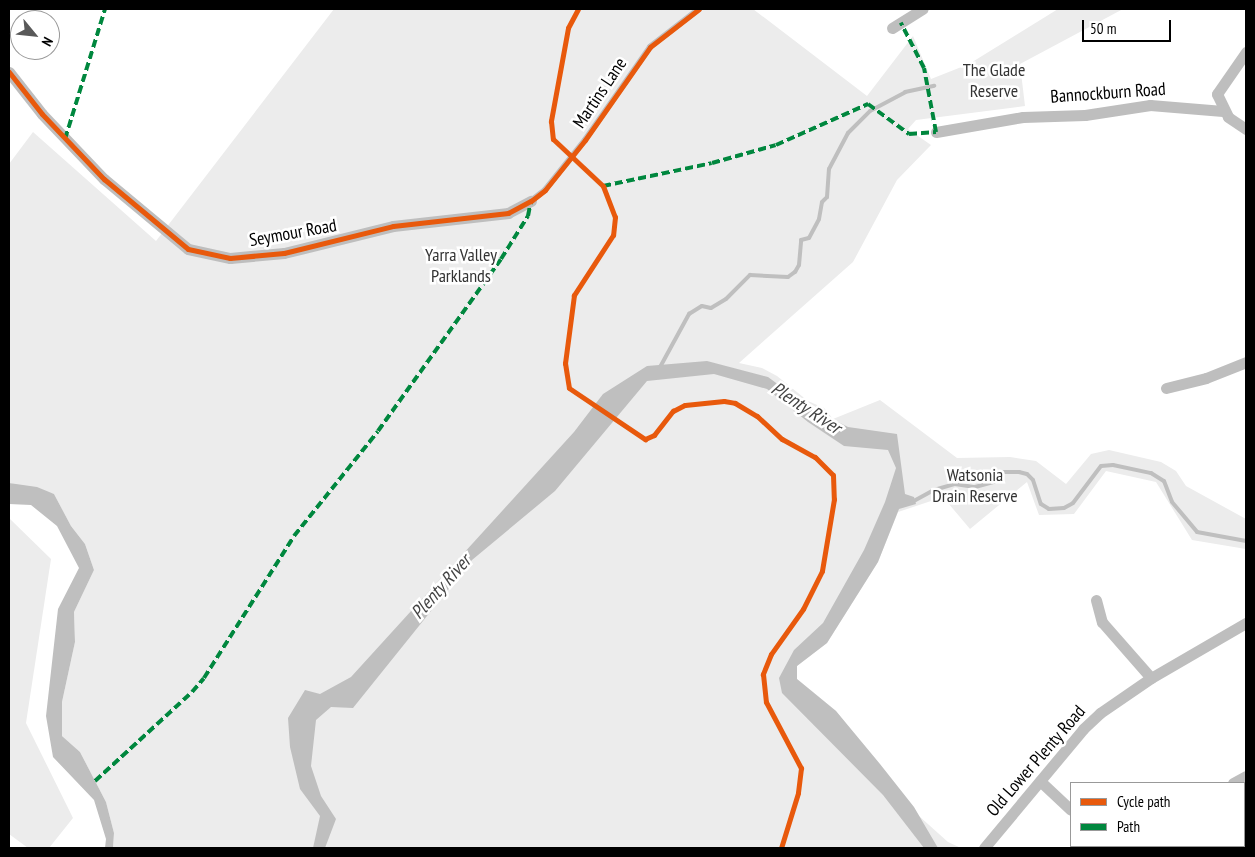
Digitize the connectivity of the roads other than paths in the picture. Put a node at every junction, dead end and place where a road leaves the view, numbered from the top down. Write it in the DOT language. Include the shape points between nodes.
graph roads {
  1 [pos="699,9"];
  2 [pos="922,9"];
  3 [pos="892,28"];
  4 [pos="1246,52"];
  5 [pos="9,72"];
  6 [pos="1224,111"];
  7 [pos="1246,130"];
  8 [pos="936,132"];
  9 [pos="531,201"];
  10 [pos="1246,362"];
  11 [pos="1166,388"];
  12 [pos="1096,600"];
  13 [pos="1246,623"];
  14 [pos="1151,678"];
  15 [pos="1246,776"];
  16 [pos="1040,781"];
  17 [pos="1235,782"];
  18 [pos="1070,809"];
  19 [pos="984,848"];
  1 -- 9 [label="lane, Martins Lane" via="650,47 585,140 545,190"];
  2 -- 3 [label="street"];
  4 -- 6 [label="street" via="1219,88 1218,101"];
  5 -- 9 [label="street, Seymour Road" via="42,114 104,179 188,249 230,258 284,253 393,226 508,213"];
  6 -- 7 [label="street"];
  6 -- 8 [label="street, Bannockburn Road" via="1150,105 1085,115 1016,118"];
  10 -- 11 [label="street" via="1206,378"];
  12 -- 14 [label="street" via="1102,622"];
  13 -- 14 [label="street, Old Lower Plenty Road"];
  14 -- 16 [label="street, Old Lower Plenty Road" via="1083,729"];
  15 -- 17 [label="street"];
  16 -- 18 [label="street"];
  16 -- 19 [label="street, Old Lower Plenty Road"];
}
